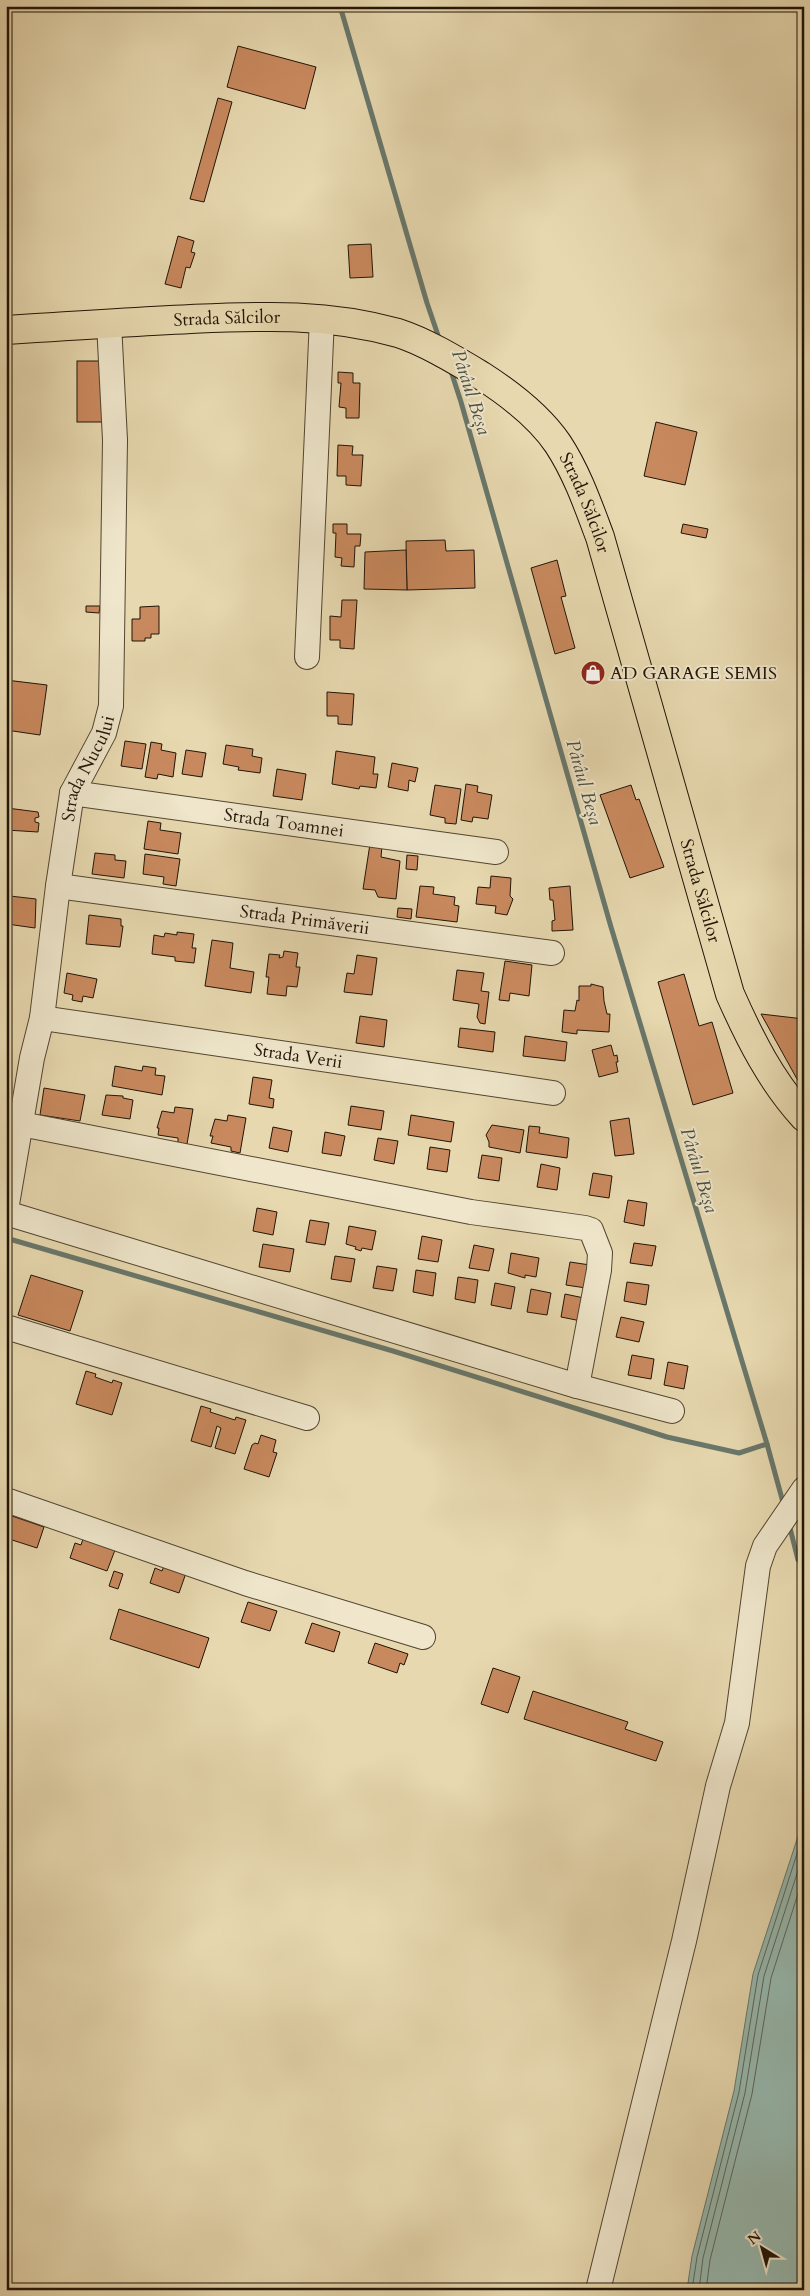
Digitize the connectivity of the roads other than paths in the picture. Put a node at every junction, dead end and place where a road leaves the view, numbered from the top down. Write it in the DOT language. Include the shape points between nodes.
graph roads {
  1 [pos="322,318"];
  2 [pos="109,323"];
  3 [pos="6,330"];
  4 [pos="307,657"];
  5 [pos="72,793"];
  6 [pos="496,852"];
  7 [pos="58,886"];
  8 [pos="552,953"];
  9 [pos="42,1018"];
  10 [pos="553,1094"];
  11 [pos="804,1118"];
  12 [pos="21,1124"];
  13 [pos="6,1211"];
  14 [pos="6,1326"];
  15 [pos="577,1386"];
  16 [pos="672,1411"];
  17 [pos="307,1418"];
  18 [pos="804,1489"];
  19 [pos="6,1500"];
  20 [pos="423,1637"];
  21 [pos="598,2290"];
  1 -- 2 [label="main road, Strada Sălcilor" via="278,316"];
  1 -- 4 [label="street"];
  1 -- 11 [label="main road, Strada Sălcilor" via="399,334 454,359 502,389 532,414 557,443 581,485 600,537 730,994 755,1049 787,1099"];
  2 -- 3 [label="main road, Strada Sălcilor"];
  2 -- 5 [label="street, Strada Nucului" via="115,440 111,706 104,733"];
  5 -- 6 [label="street, Strada Toamnei"];
  5 -- 7 [label="street, Strada Nucului"];
  7 -- 8 [label="street, Strada Primăverii"];
  7 -- 9 [label="street, Strada Nucului"];
  9 -- 10 [label="street, Strada Verii"];
  9 -- 12 [label="street, Strada Nucului"];
  12 -- 13 [label="street, Strada Nucului"];
  12 -- 15 [label="street" via="472,1212 591,1230 600,1253 599,1270"];
  13 -- 15 [label="street"];
  14 -- 17 [label="street"];
  15 -- 16 [label="street"];
  18 -- 21 [label="street" via="765,1546 758,1566 736,1723 718,1786 684,1941"];
  19 -- 20 [label="street" via="245,1583"];
}
